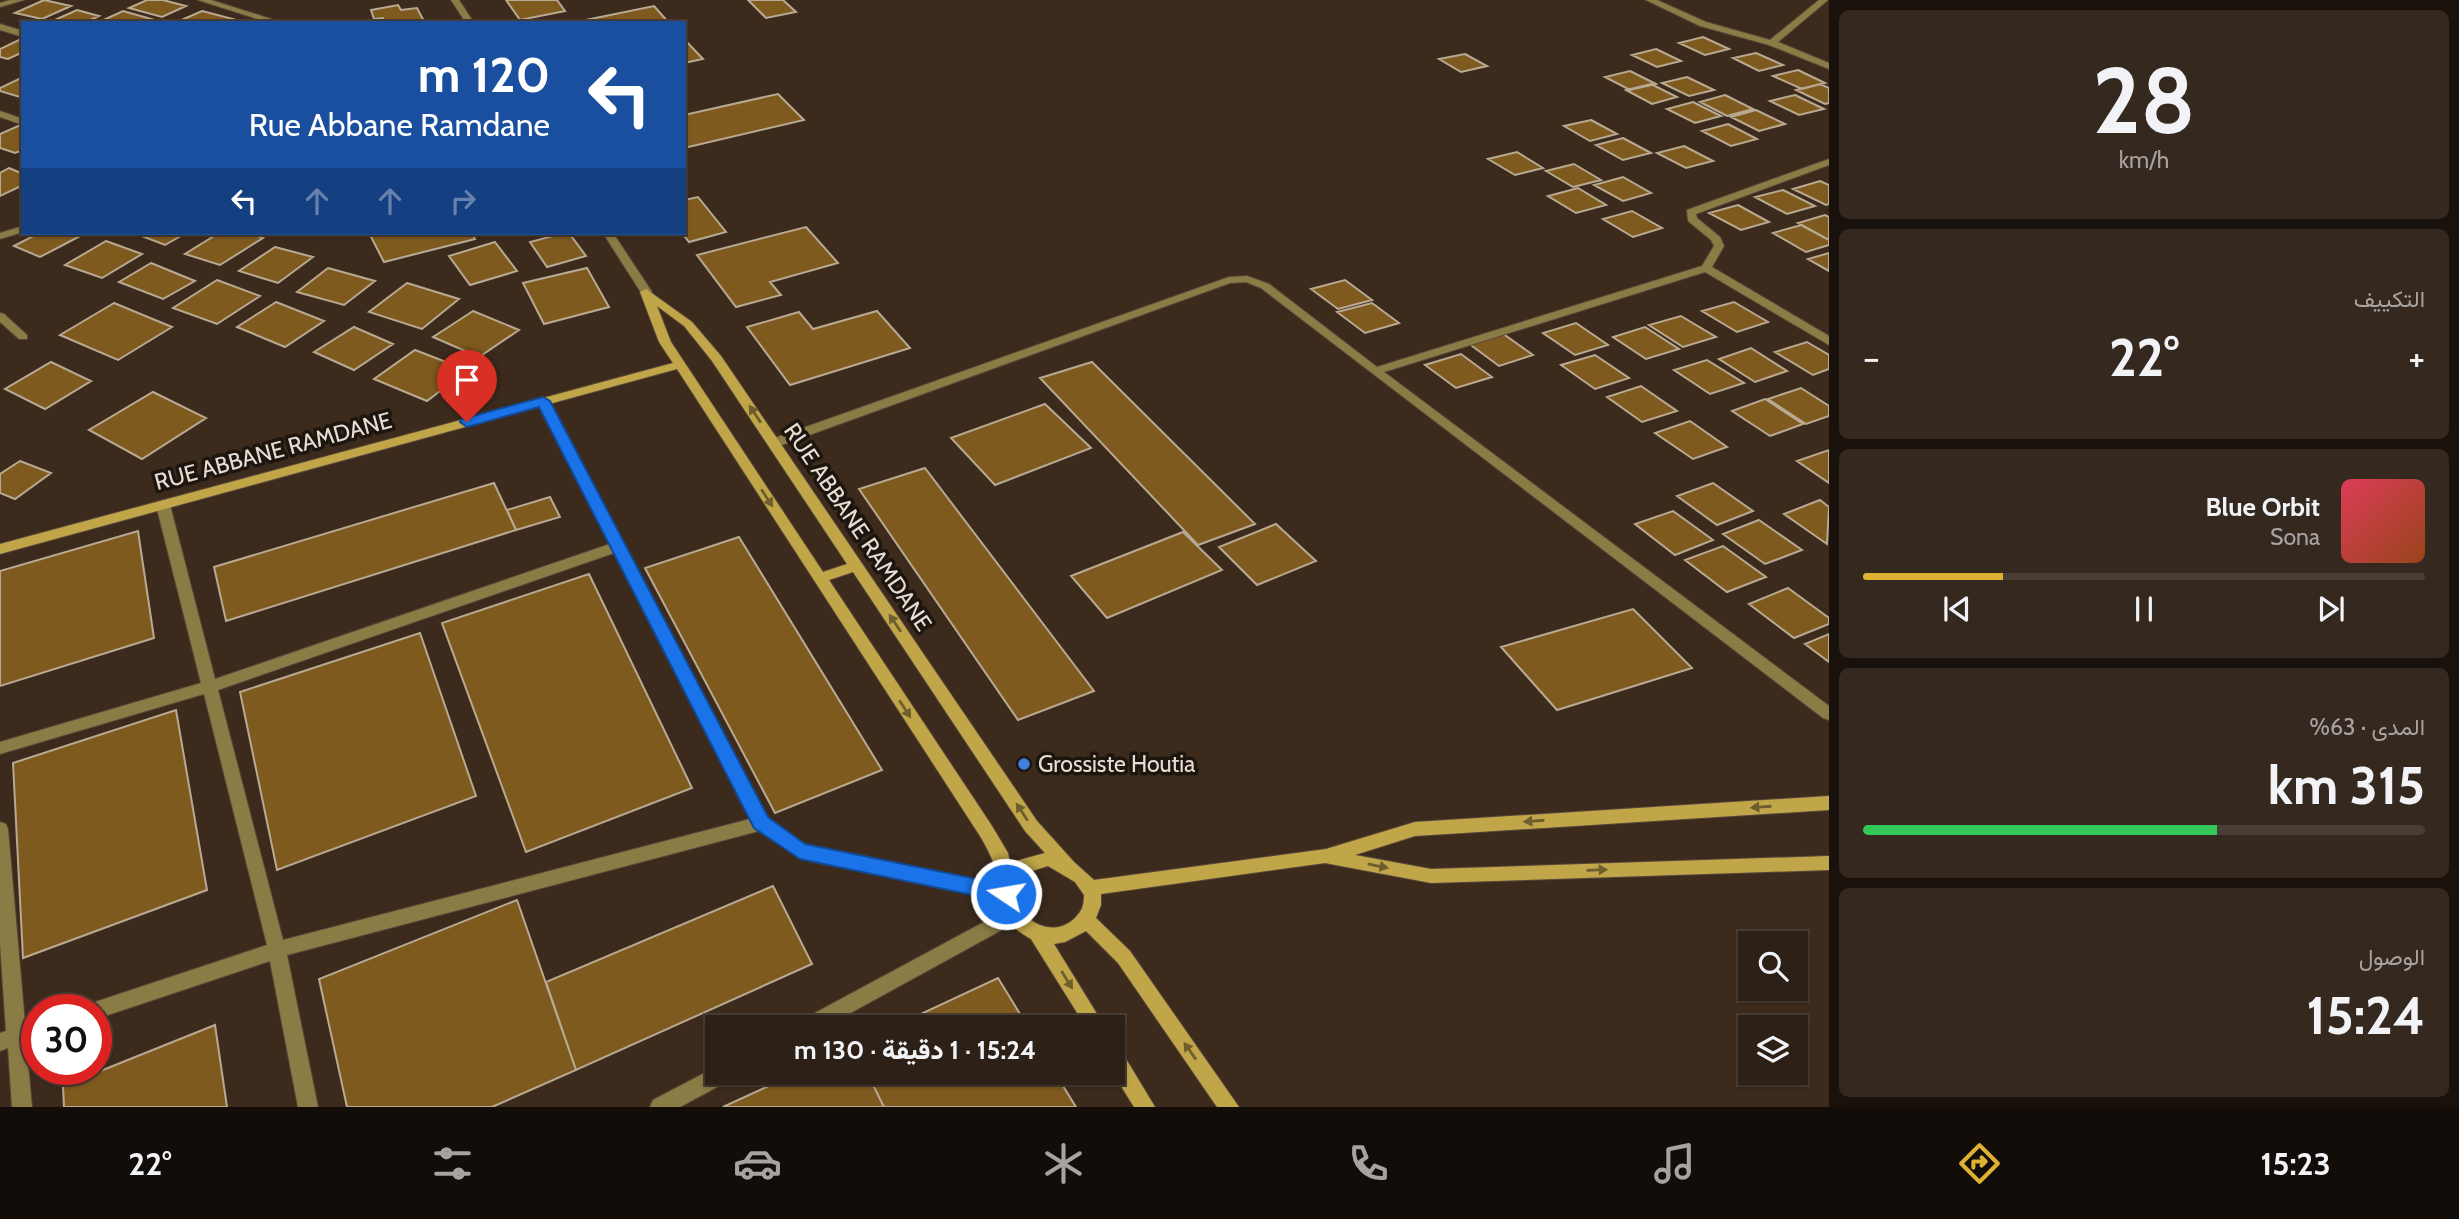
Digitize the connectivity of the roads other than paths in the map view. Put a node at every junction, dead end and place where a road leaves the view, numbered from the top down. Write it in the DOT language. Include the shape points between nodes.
graph roads {
  1 [pos="20,0"];
  2 [pos="201,0"];
  3 [pos="455,0"];
  4 [pos="1650,0"];
  5 [pos="1824,0"];
  6 [pos="0,5"];
  7 [pos="273,21"];
  8 [pos="469,21"];
  9 [pos="0,27"];
  10 [pos="21,33"];
  11 [pos="1772,43"];
  12 [pos="1829,66"];
  13 [pos="0,114"];
  14 [pos="21,121"];
  15 [pos="1829,162"];
  16 [pos="21,230"];
  17 [pos="609,235"];
  18 [pos="0,236"];
  19 [pos="1706,268"];
  20 [pos="646,292"];
  21 [pos="0,316"];
  22 [pos="23,337"];
  23 [pos="1829,341"];
  24 [pos="679,365"];
  25 [pos="1375,371"];
  26 [pos="543,401"];
  27 [pos="774,443"];
  28 [pos="163,505"];
  29 [pos="619,546"];
  30 [pos="0,549"];
  31 [pos="857,566"];
  32 [pos="820,578"];
  33 [pos="208,687"];
  34 [pos="1829,714"];
  35 [pos="0,748"];
  36 [pos="1829,803"];
  37 [pos="761,823"];
  38 [pos="0,829"];
  39 [pos="1326,856"];
  40 [pos="1829,863"];
  41 [pos="1066,864"];
  42 [pos="1090,888"];
  43 [pos="1006,889"];
  44 [pos="1012,915"];
  45 [pos="1086,920"];
  46 [pos="1038,934"];
  47 [pos="276,950"];
  48 [pos="112,1005"];
  49 [pos="829,1015"];
  50 [pos="1089,1015"];
  51 [pos="9,1039"];
  52 [pos="1125,1074"];
  53 [pos="705,1083"];
  54 [pos="22,1107"];
  55 [pos="308,1107"];
  56 [pos="660,1107"];
  57 [pos="1145,1107"];
  58 [pos="1229,1107"];
  1 -- 6 [label="street"];
  2 -- 7 [label="street"];
  3 -- 8 [label="street"];
  4 -- 11 [label="street" via="1703,24"];
  5 -- 11 [label="street"];
  9 -- 10 [label="street"];
  11 -- 12 [label="street"];
  13 -- 14 [label="street"];
  15 -- 19 [label="street" via="1691,212 1692,219 1719,246"];
  16 -- 18 [label="street"];
  17 -- 20 [label="street"];
  19 -- 23 [label="street"];
  19 -- 25 [label="street"];
  20 -- 24 [label="street" via="656,324"];
  27 -- 20 [label="street, RUE ABBANE RAMDANE, one-way" via="704,341"];
  21 -- 22 [label="street"];
  24 -- 26 [label="street, RUE ABBANE RAMDANE"];
  24 -- 32 [label="street, one-way"];
  25 -- 27 [label="street" via="1265,286 1229,280"];
  25 -- 34 [label="street"];
  26 -- 28 [label="street, RUE ABBANE RAMDANE"];
  26 -- 29 [label="street"];
  27 -- 31 [label="street, RUE ABBANE RAMDANE"];
  28 -- 30 [label="street, RUE ABBANE RAMDANE"];
  28 -- 33 [label="street"];
  29 -- 33 [label="street"];
  29 -- 37 [label="street"];
  31 -- 32 [label="street"];
  41 -- 31 [label="street, RUE ABBANE RAMDANE, one-way" via="1031,826"];
  32 -- 43 [label="street, one-way" via="999,853"];
  33 -- 35 [label="street"];
  33 -- 47 [label="street"];
  36 -- 39 [label="street, one-way" via="1415,829"];
  37 -- 43 [label="street" via="800,851"];
  37 -- 47 [label="street"];
  38 -- 51 [label="street"];
  39 -- 40 [label="street, one-way" via="1431,876"];
  39 -- 42 [label="street"];
  41 -- 42 [label="street" via="1081,873"];
  41 -- 43 [label="street" via="1048,859 1031,862 1016,871"];
  42 -- 45 [label="street" via="1092,905"];
  43 -- 44 [label="street" via="1006,905"];
  44 -- 46 [label="street"];
  44 -- 49 [label="street"];
  45 -- 46 [label="street" via="1057,936"];
  58 -- 45 [label="street, one-way" via="1124,957"];
  46 -- 50 [label="street, one-way"];
  47 -- 48 [label="street"];
  47 -- 55 [label="street"];
  51 -- 54 [label="street"];
  52 -- 57 [label="street"];
  53 -- 56 [label="street"];
}
